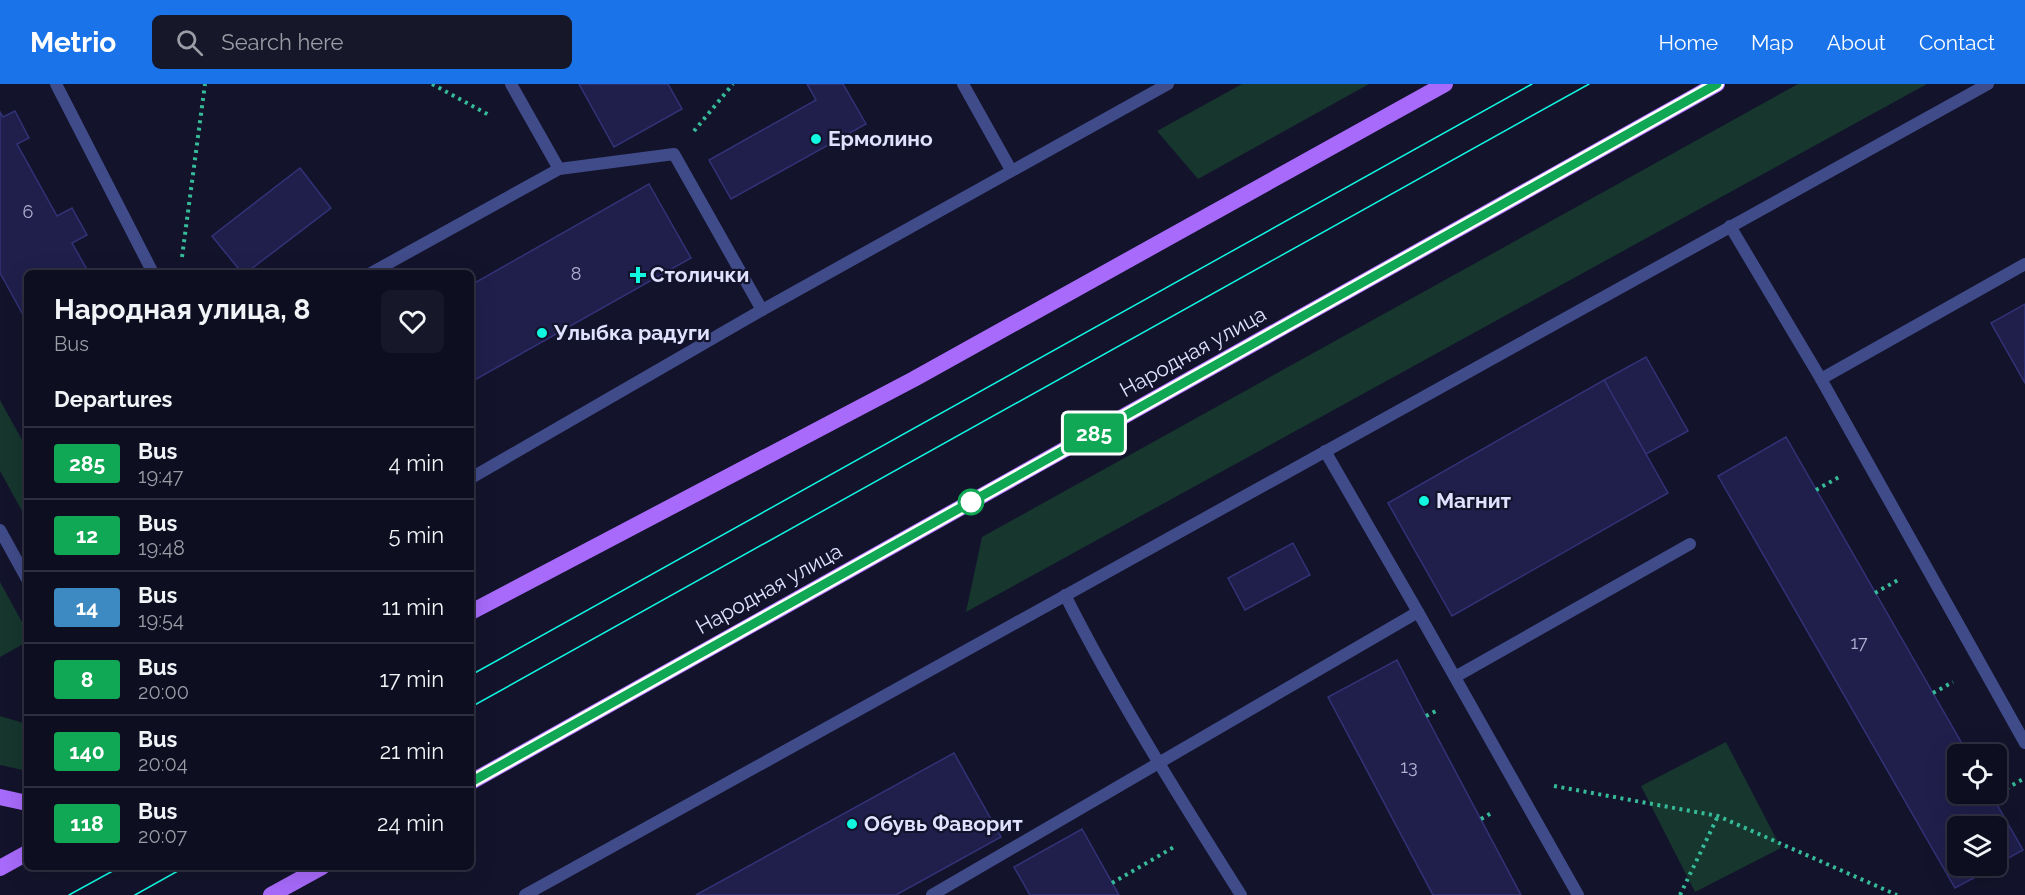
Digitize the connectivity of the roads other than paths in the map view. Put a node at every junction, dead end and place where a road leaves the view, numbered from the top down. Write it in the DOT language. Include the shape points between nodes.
graph roads {
  1 [pos="56,84"];
  2 [pos="511,84"];
  3 [pos="963,84"];
  4 [pos="1168,84"];
  5 [pos="1446,84"];
  6 [pos="1717,84"];
  7 [pos="1988,84"];
  8 [pos="559,169"];
  9 [pos="1011,171"];
  10 [pos="1730,226"];
  11 [pos="2025,264"];
  12 [pos="151,270"];
  13 [pos="376,270"];
  14 [pos="762,310"];
  15 [pos="1821,379"];
  16 [pos="1325,451"];
  17 [pos="474,476"];
  18 [pos="0,530"];
  19 [pos="1690,544"];
  20 [pos="24,574"];
  21 [pos="1065,595"];
  22 [pos="474,610"];
  23 [pos="1418,612"];
  24 [pos="1455,677"];
  25 [pos="2025,743"];
  26 [pos="1160,764"];
  27 [pos="474,780"];
  28 [pos="0,797"];
  29 [pos="24,801"];
  30 [pos="24,855"];
  31 [pos="0,868"];
  32 [pos="317,870"];
  33 [pos="271,895"];
  34 [pos="525,895"];
  35 [pos="932,895"];
  36 [pos="1241,895"];
  37 [pos="1578,895"];
  1 -- 12 [label="street"];
  2 -- 8 [label="street"];
  3 -- 9 [label="street"];
  4 -- 9 [label="street"];
  5 -- 22 [label="main road" via="914,379"];
  6 -- 27 [label="main road, Народная улица"];
  7 -- 10 [label="street"];
  8 -- 13 [label="street"];
  8 -- 14 [label="street" via="674,154"];
  9 -- 14 [label="street"];
  10 -- 15 [label="street"];
  10 -- 16 [label="street"];
  11 -- 15 [label="street"];
  14 -- 17 [label="street"];
  15 -- 25 [label="street"];
  16 -- 21 [label="street"];
  16 -- 23 [label="street"];
  18 -- 20 [label="street"];
  19 -- 24 [label="street"];
  21 -- 26 [label="street"];
  21 -- 34 [label="street"];
  23 -- 24 [label="street"];
  23 -- 26 [label="street"];
  24 -- 37 [label="street"];
  26 -- 35 [label="street"];
  26 -- 36 [label="street"];
  28 -- 29 [label="main road"];
  30 -- 31 [label="main road"];
  32 -- 33 [label="main road"];
}
